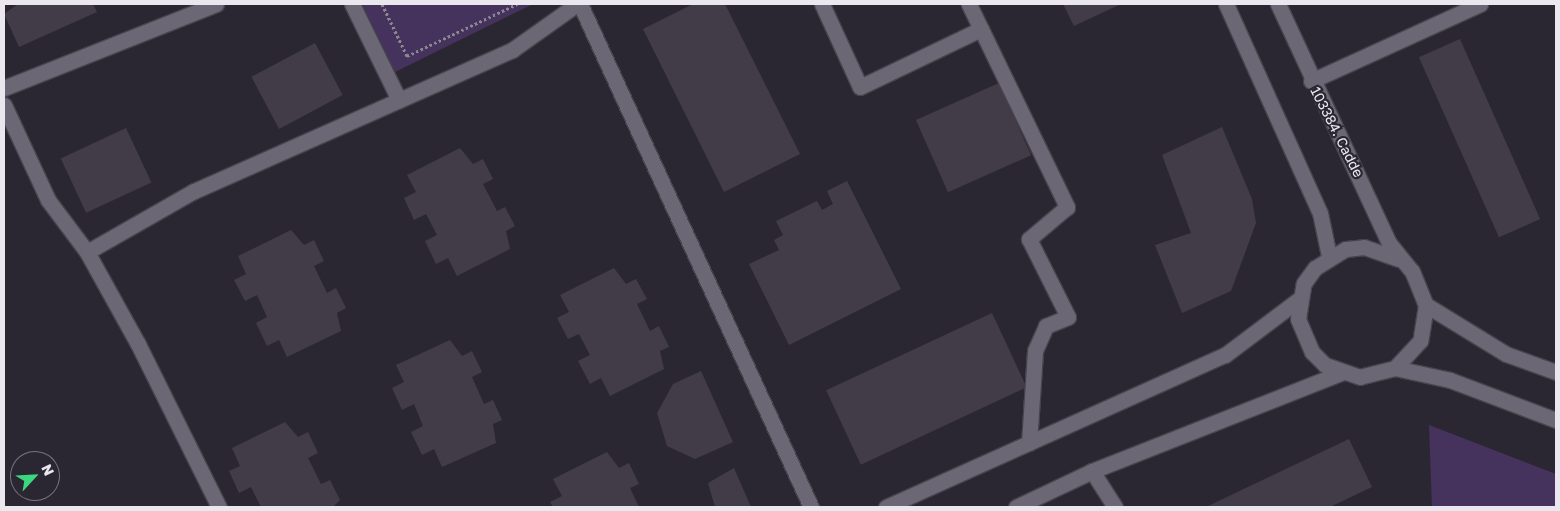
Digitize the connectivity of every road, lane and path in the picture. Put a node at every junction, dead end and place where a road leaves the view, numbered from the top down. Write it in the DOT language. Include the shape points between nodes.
graph roads {
  1 [pos="216,4"];
  2 [pos="352,4"];
  3 [pos="382,4"];
  4 [pos="386,4"];
  5 [pos="517,4"];
  6 [pos="579,4"];
  7 [pos="822,4"];
  8 [pos="969,4"];
  9 [pos="1226,4"];
  10 [pos="1278,4"];
  11 [pos="1480,4"];
  12 [pos="386,11"];
  13 [pos="981,29"];
  14 [pos="1311,81"];
  15 [pos="4,88"];
  16 [pos="399,100"];
  17 [pos="4,105"];
  18 [pos="86,252"];
  19 [pos="1329,256"];
  20 [pos="1399,259"];
  21 [pos="1298,300"];
  22 [pos="1426,305"];
  23 [pos="1395,368"];
  24 [pos="1556,372"];
  25 [pos="1342,373"];
  26 [pos="1556,420"];
  27 [pos="1029,443"];
  28 [pos="1092,471"];
  29 [pos="219,507"];
  30 [pos="811,507"];
  31 [pos="886,507"];
  32 [pos="1016,507"];
  33 [pos="1115,507"];
  1 -- 15 [label="street"];
  2 -- 16 [label="street"];
  3 -- 12 [label="path"];
  4 -- 12 [label="path"];
  5 -- 12 [label="path" via="407,56"];
  6 -- 16 [label="street" via="512,50"];
  6 -- 30 [label="street"];
  7 -- 13 [label="street" via="860,87"];
  8 -- 13 [label="street"];
  9 -- 19 [label="street" via="1320,213"];
  10 -- 14 [label="street, 103384. Cadde"];
  11 -- 14 [label="street"];
  13 -- 27 [label="street" via="1067,207 1029,238 1068,317 1046,326 1035,351"];
  14 -- 20 [label="street, 103384. Cadde"];
  16 -- 18 [label="street" via="194,191"];
  17 -- 18 [label="street" via="48,200"];
  18 -- 29 [label="street" via="138,344"];
  19 -- 20 [label="street" via="1364,247"];
  19 -- 21 [label="street" via="1304,283"];
  20 -- 22 [label="street" via="1422,288"];
  21 -- 25 [label="street" via="1298,318 1312,352"];
  21 -- 27 [label="street" via="1225,355"];
  22 -- 23 [label="street" via="1420,341"];
  22 -- 24 [label="street" via="1506,354"];
  23 -- 25 [label="street" via="1369,376"];
  23 -- 26 [label="street" via="1450,380"];
  25 -- 28 [label="street"];
  27 -- 31 [label="street"];
  28 -- 32 [label="street"];
  28 -- 33 [label="street"];
}
